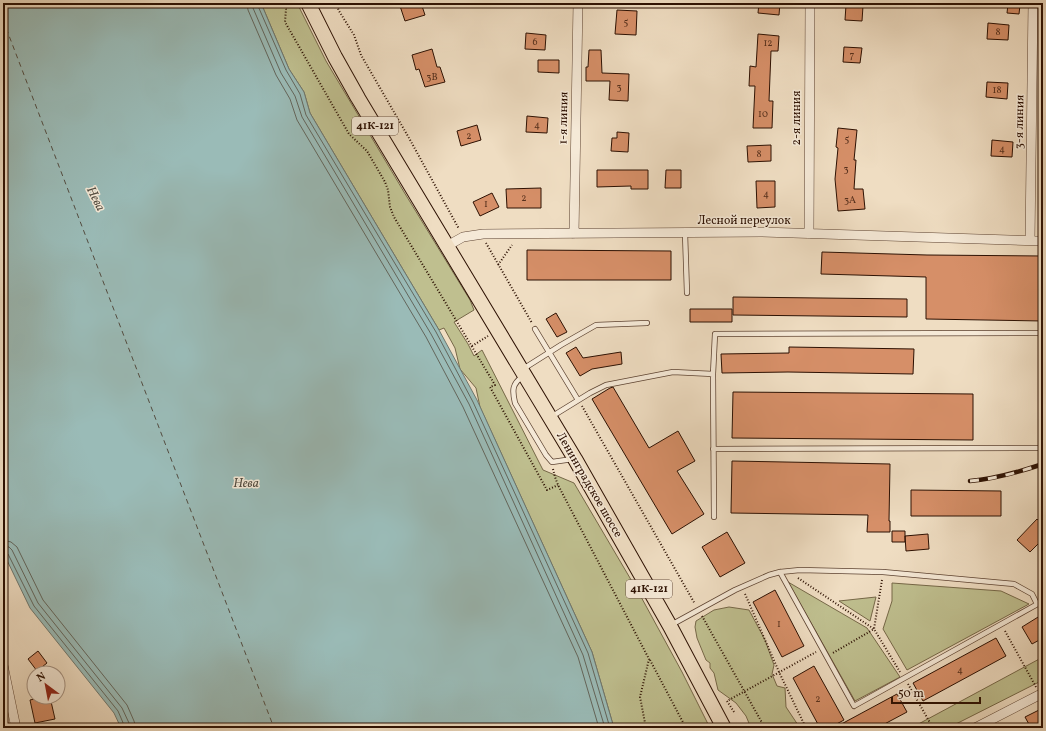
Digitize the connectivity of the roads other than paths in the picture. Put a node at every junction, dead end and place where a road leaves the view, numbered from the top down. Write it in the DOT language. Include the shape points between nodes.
graph roads {
  1 [pos="308,3"];
  2 [pos="578,3"];
  3 [pos="810,3"];
  4 [pos="1033,3"];
  5 [pos="686,233"];
  6 [pos="574,234"];
  7 [pos="809,234"];
  8 [pos="1030,240"];
  9 [pos="1043,241"];
  10 [pos="447,246"];
  11 [pos="686,293"];
  12 [pos="647,323"];
  13 [pos="535,329"];
  14 [pos="1043,333"];
  15 [pos="549,352"];
  16 [pos="522,372"];
  17 [pos="713,374"];
  18 [pos="578,400"];
  19 [pos="549,417"];
  20 [pos="1043,448"];
  21 [pos="713,449"];
  22 [pos="575,459"];
  23 [pos="714,517"];
  24 [pos="780,572"];
  25 [pos="1043,601"];
  26 [pos="1037,604"];
  27 [pos="670,626"];
  28 [pos="3,665"];
  29 [pos="1041,694"];
  30 [pos="16,728"];
  31 [pos="724,728"];
  32 [pos="975,728"];
  1 -- 10 [label="main road, 41К-121" via="358,98"];
  2 -- 6 [label="street, 1-я линия"];
  3 -- 7 [label="street, 2-я линия"];
  4 -- 8 [label="street, 3-я линия"];
  5 -- 6 [label="street, Лесной переулок"];
  5 -- 7 [label="street, Лесной переулок"];
  5 -- 11 [label="lane"];
  6 -- 10 [label="street, Лесной переулок" via="483,234 463,237"];
  7 -- 8 [label="street, Лесной переулок"];
  8 -- 9 [label="street, Лесной переулок"];
  10 -- 16 [label="main road, Ленинградское шоссе / 41К-121"];
  12 -- 15 [label="lane" via="596,325"];
  13 -- 15 [label="lane"];
  14 -- 17 [label="lane" via="715,334"];
  15 -- 16 [label="lane"];
  15 -- 18 [label="lane"];
  16 -- 19 [label="main road, Ленинградское шоссе / 41К-121"];
  16 -- 22 [label="lane" via="515,382 515,403 546,456 552,462"];
  17 -- 18 [label="lane" via="673,372 606,384"];
  17 -- 21 [label="lane"];
  18 -- 19 [label="lane"];
  19 -- 22 [label="main road, Ленинградское шоссе / 41К-121"];
  20 -- 21 [label="lane"];
  21 -- 23 [label="lane"];
  22 -- 27 [label="main road, Ленинградское шоссе / 41К-121"];
  24 -- 26 [label="lane" via="883,572 1014,584 1032,594"];
  24 -- 26 [label="lane" via="854,706"];
  24 -- 27 [label="lane" via="742,588"];
  25 -- 26 [label="lane"];
  27 -- 31 [label="main road, Ленинградское шоссе / 41К-121"];
  28 -- 30 [label="street"];
  29 -- 32 [label="street"];
}
